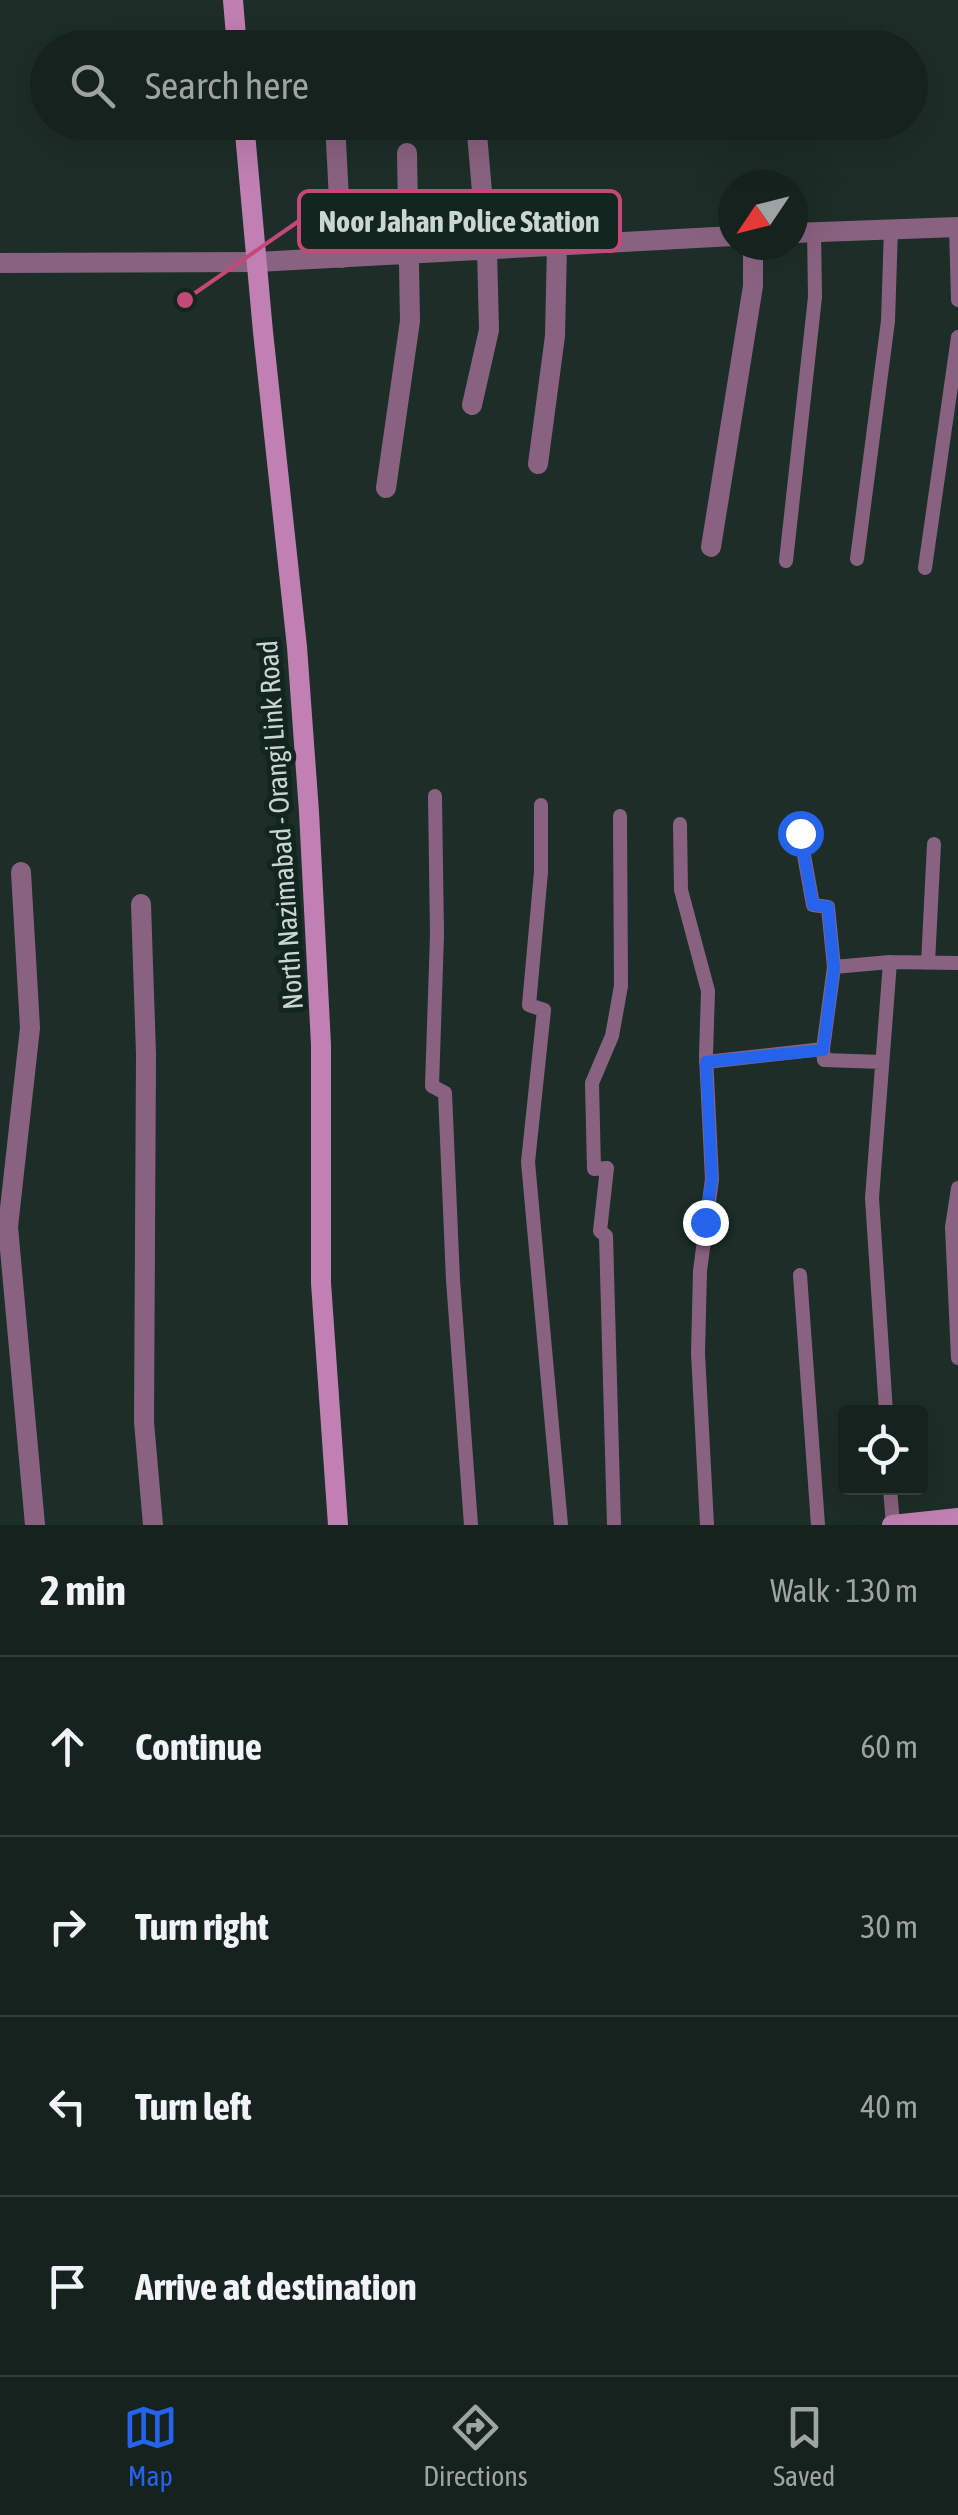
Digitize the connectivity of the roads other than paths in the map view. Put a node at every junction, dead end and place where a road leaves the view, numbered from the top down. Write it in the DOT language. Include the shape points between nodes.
graph roads {
  1 [pos="233,0"];
  2 [pos="236,30"];
  3 [pos="246,140"];
  4 [pos="336,140"];
  5 [pos="478,140"];
  6 [pos="407,153"];
  7 [pos="957,227"];
  8 [pos="891,228"];
  9 [pos="808,232"];
  10 [pos="718,237"];
  11 [pos="557,246"];
  12 [pos="487,250"];
  13 [pos="406,254"];
  14 [pos="808,255"];
  15 [pos="342,258"];
  16 [pos="752,260"];
  17 [pos="0,262"];
  18 [pos="257,262"];
  19 [pos="958,300"];
  20 [pos="958,338"];
  21 [pos="472,404"];
  22 [pos="538,464"];
  23 [pos="386,488"];
  24 [pos="711,547"];
  25 [pos="856,559"];
  26 [pos="786,561"];
  27 [pos="925,568"];
  28 [pos="435,796"];
  29 [pos="541,805"];
  30 [pos="620,816"];
  31 [pos="680,824"];
  32 [pos="800,833"];
  33 [pos="934,844"];
  34 [pos="21,872"];
  35 [pos="141,904"];
  36 [pos="890,962"];
  37 [pos="928,962"];
  38 [pos="958,963"];
  39 [pos="834,968"];
  40 [pos="823,1050"];
  41 [pos="706,1062"];
  42 [pos="882,1062"];
  43 [pos="958,1188"];
  44 [pos="800,1275"];
  45 [pos="958,1358"];
  46 [pos="886,1405"];
  47 [pos="890,1495"];
  48 [pos="958,1518"];
  49 [pos="35,1525"];
  50 [pos="152,1525"];
  51 [pos="338,1525"];
  52 [pos="471,1525"];
  53 [pos="561,1525"];
  54 [pos="614,1525"];
  55 [pos="707,1525"];
  56 [pos="818,1525"];
  57 [pos="892,1525"];
  1 -- 2 [label="main road"];
  3 -- 18 [label="main road, North Nazimabad - Orangi Link Road"];
  4 -- 15 [label="street"];
  5 -- 12 [label="street"];
  6 -- 13 [label="street"];
  7 -- 8 [label="street"];
  7 -- 19 [label="lane"];
  8 -- 9 [label="street"];
  8 -- 25 [label="lane" via="888,321"];
  10 -- 11 [label="street"];
  11 -- 12 [label="street"];
  11 -- 22 [label="street" via="555,336"];
  12 -- 13 [label="street"];
  12 -- 21 [label="street" via="489,330"];
  13 -- 15 [label="street"];
  13 -- 23 [label="street" via="410,321"];
  14 -- 26 [label="lane" via="815,296"];
  15 -- 18 [label="street"];
  16 -- 24 [label="street"];
  17 -- 18 [label="street"];
  18 -- 51 [label="main road, North Nazimabad - Orangi Link Road" via="309,812 321,1045 322,1284"];
  20 -- 27 [label="lane"];
  28 -- 52 [label="lane" via="432,1086 445,1093"];
  29 -- 53 [label="lane" via="529,1005 544,1010 528,1162"];
  30 -- 54 [label="lane" via="621,986 612,1036 592,1083 594,1169 607,1168 600,1230 606,1236"];
  31 -- 41 [label="lane" via="681,890 708,991"];
  32 -- 39 [label="lane" via="813,905 828,907"];
  33 -- 37 [label="lane"];
  34 -- 49 [label="street" via="30,1028 8,1226"];
  35 -- 50 [label="street" via="144,1422"];
  36 -- 37 [label="lane"];
  36 -- 39 [label="lane"];
  36 -- 42 [label="lane"];
  37 -- 38 [label="lane"];
  39 -- 40 [label="lane"];
  40 -- 41 [label="lane"];
  40 -- 42 [label="lane" via="824,1060"];
  41 -- 55 [label="lane" via="712,1179 698,1353"];
  42 -- 46 [label="lane" via="872,1198"];
  43 -- 45 [label="lane" via="952,1226"];
  44 -- 56 [label="lane"];
  47 -- 57 [label="lane"];
  48 -- 57 [label="main road"];
}
